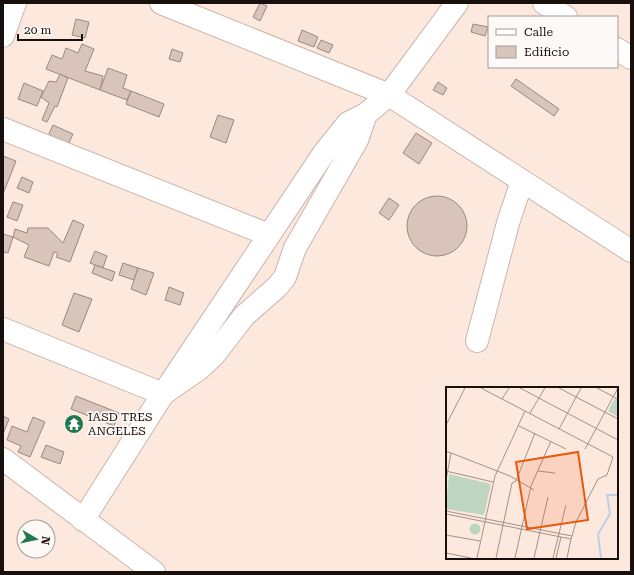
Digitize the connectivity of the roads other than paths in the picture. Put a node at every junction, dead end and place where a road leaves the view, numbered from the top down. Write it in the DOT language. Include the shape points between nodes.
graph roads {
  1 [pos="15,3"];
  2 [pos="161,3"];
  3 [pos="457,3"];
  4 [pos="544,3"];
  5 [pos="564,16"];
  6 [pos="3,36"];
  7 [pos="618,50"];
  8 [pos="631,58"];
  9 [pos="389,95"];
  10 [pos="357,118"];
  11 [pos="3,129"];
  12 [pos="522,181"];
  13 [pos="269,235"];
  14 [pos="631,251"];
  15 [pos="3,329"];
  16 [pos="477,341"];
  17 [pos="163,394"];
  18 [pos="3,459"];
  19 [pos="83,520"];
  20 [pos="154,572"];
  1 -- 6 [label="street"];
  2 -- 9 [label="street"];
  3 -- 9 [label="street"];
  4 -- 5 [label="street"];
  7 -- 8 [label="street"];
  9 -- 10 [label="street"];
  9 -- 12 [label="street"];
  10 -- 13 [label="street" via="324,152"];
  10 -- 17 [label="street" via="357,140 295,248 285,277 244,316 214,355 199,369"];
  11 -- 13 [label="street"];
  12 -- 14 [label="street"];
  12 -- 16 [label="street" via="508,223"];
  13 -- 17 [label="street"];
  15 -- 17 [label="street"];
  17 -- 19 [label="street"];
  18 -- 19 [label="street"];
  19 -- 20 [label="street"];
}
